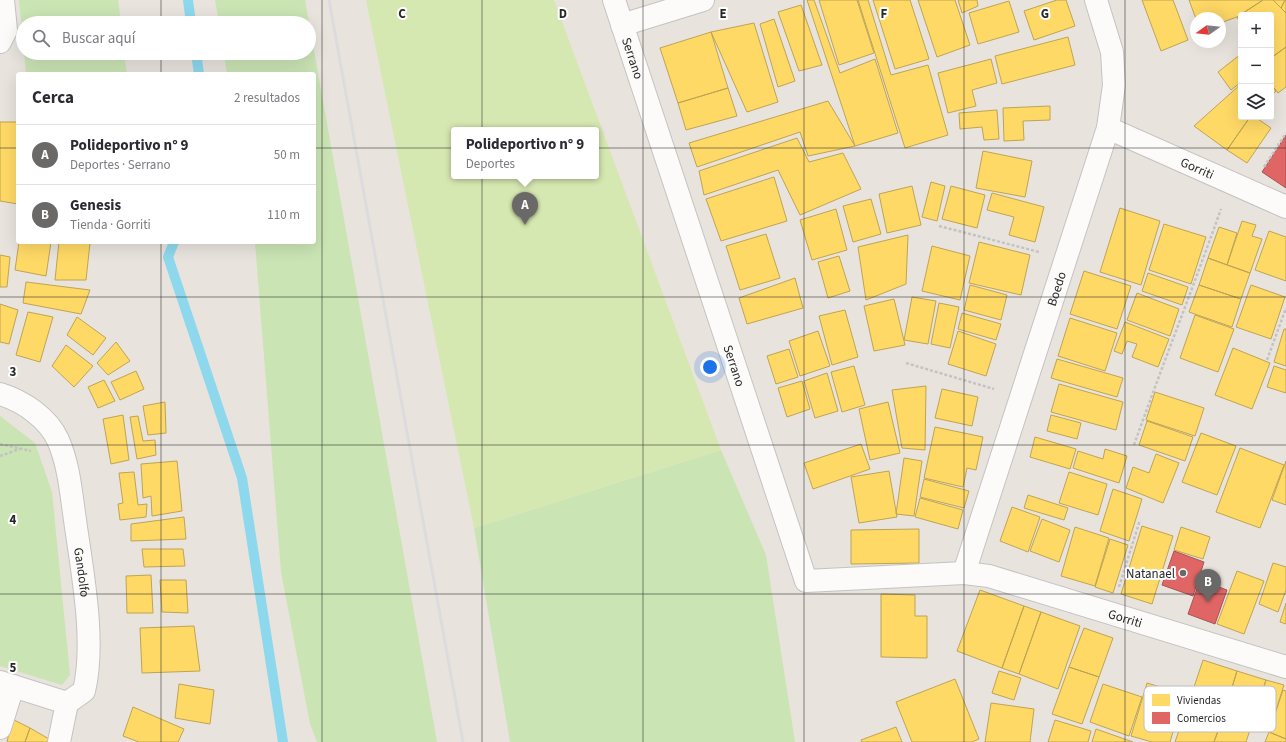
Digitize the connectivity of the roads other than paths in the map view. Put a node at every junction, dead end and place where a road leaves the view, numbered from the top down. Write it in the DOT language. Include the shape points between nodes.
graph roads {
  1 [pos="3,0"];
  2 [pos="614,0"];
  3 [pos="702,0"];
  4 [pos="1096,0"];
  5 [pos="622,25"];
  6 [pos="3,36"];
  7 [pos="1108,128"];
  8 [pos="1286,207"];
  9 [pos="0,394"];
  10 [pos="964,573"];
  11 [pos="1286,667"];
  12 [pos="7,684"];
  13 [pos="67,703"];
  14 [pos="0,728"];
  15 [pos="60,742"];
  1 -- 6 [label="street"];
  2 -- 5 [label="street, Serrano"];
  3 -- 5 [label="street"];
  4 -- 7 [label="street, Boedo" via="1112,52 1114,85"];
  5 -- 10 [label="street, Serrano" via="806,581"];
  7 -- 8 [label="street, Gorriti"];
  7 -- 10 [label="street, Boedo"];
  9 -- 13 [label="street, Gandolfo" via="28,407 45,421 58,439 67,467 86,593 89,671 84,691"];
  10 -- 11 [label="street, Gorriti" via="989,576"];
  12 -- 13 [label="street"];
  12 -- 14 [label="street"];
  13 -- 15 [label="street"];
}
